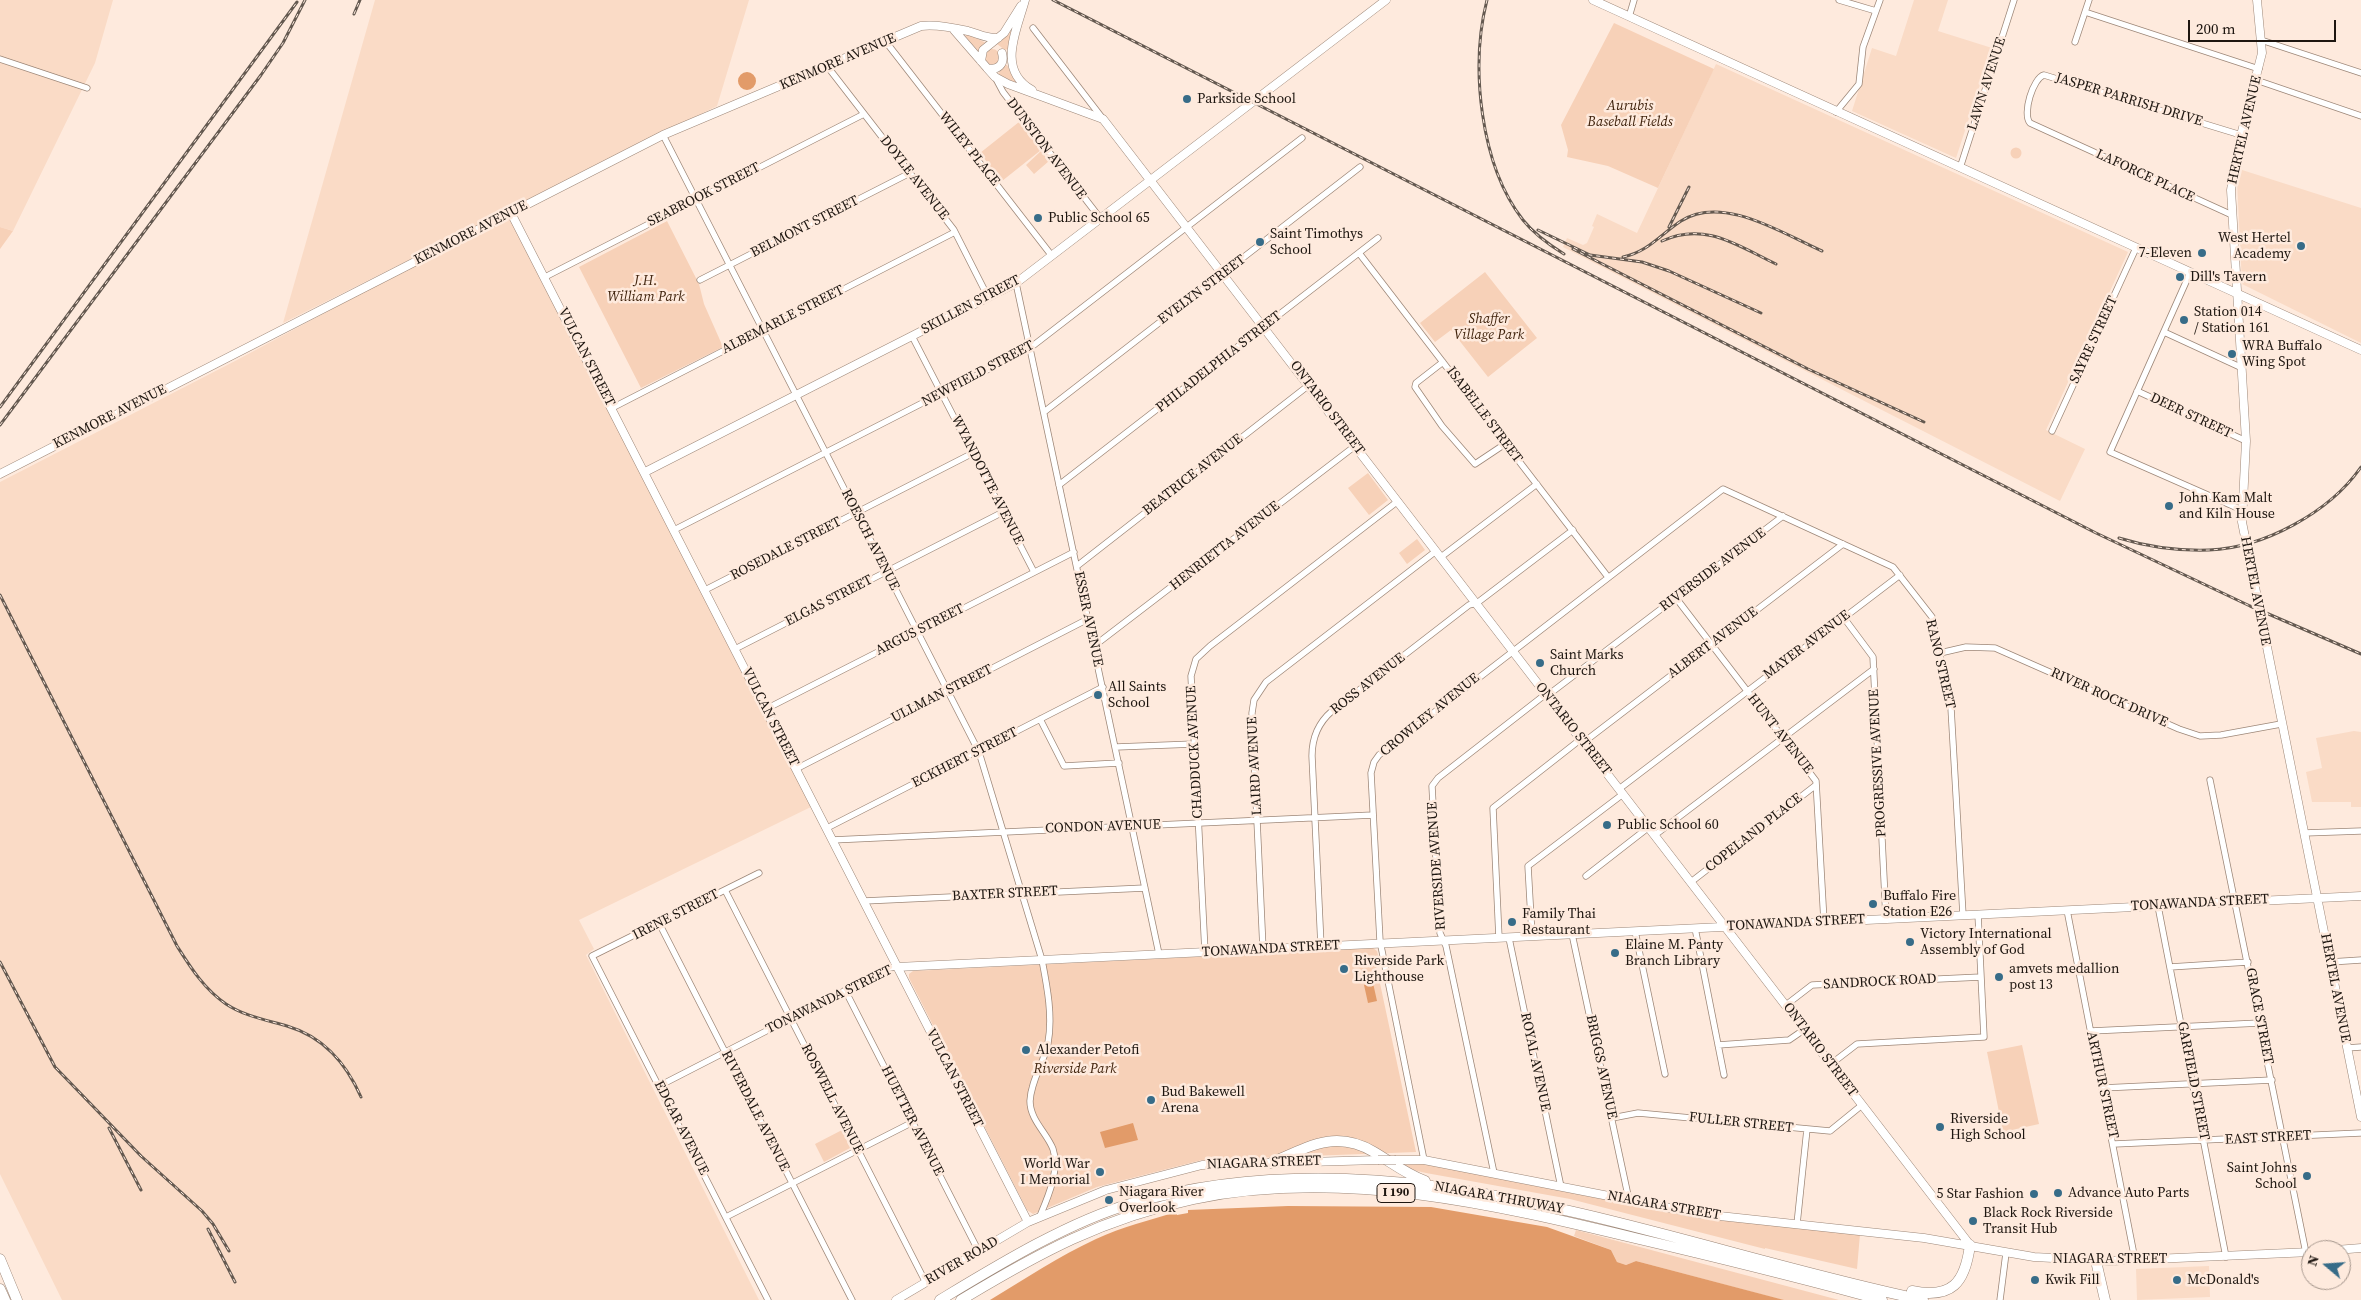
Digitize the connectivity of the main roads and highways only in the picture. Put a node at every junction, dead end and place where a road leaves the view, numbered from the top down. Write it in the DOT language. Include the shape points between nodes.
graph roads {
  1 [pos="1271,1163"];
  2 [pos="1438,1185"];
  3 [pos="1970,1245"];
  4 [pos="0,1259"];
  5 [pos="2096,1261"];
  6 [pos="1814,1274"];
  7 [pos="0,1289"];
  8 [pos="5,1300"];
  9 [pos="17,1300"];
  10 [pos="940,1300"];
  11 [pos="961,1300"];
  12 [pos="1882,1300"];
  13 [pos="1923,1300"];
  14 [pos="2105,1300"];
  1 -- 2 [label="highway" via="1319,1143 1340,1140 1366,1148 1410,1175"];
  2 -- 6 [label="highway, NIAGARA THRUWAY / I 190" via="1539,1203"];
  2 -- 10 [label="highway, NIAGARA THRUWAY / I 190" via="1326,1179 1201,1187 1130,1204 1088,1221 1005,1261"];
  3 -- 6 [label="highway" via="1960,1280 1952,1288 1938,1293"];
  4 -- 9 [label="highway"];
  5 -- 14 [label="highway"];
  6 -- 13 [label="highway, NIAGARA THRUWAY / I 190"];
  7 -- 8 [label="highway"];
  11 -- 12 [label="highway, NIAGARA THRUWAY / I 190" via="1064,1241 1135,1214 1229,1193 1321,1188 1436,1196 1512,1208"];
}
